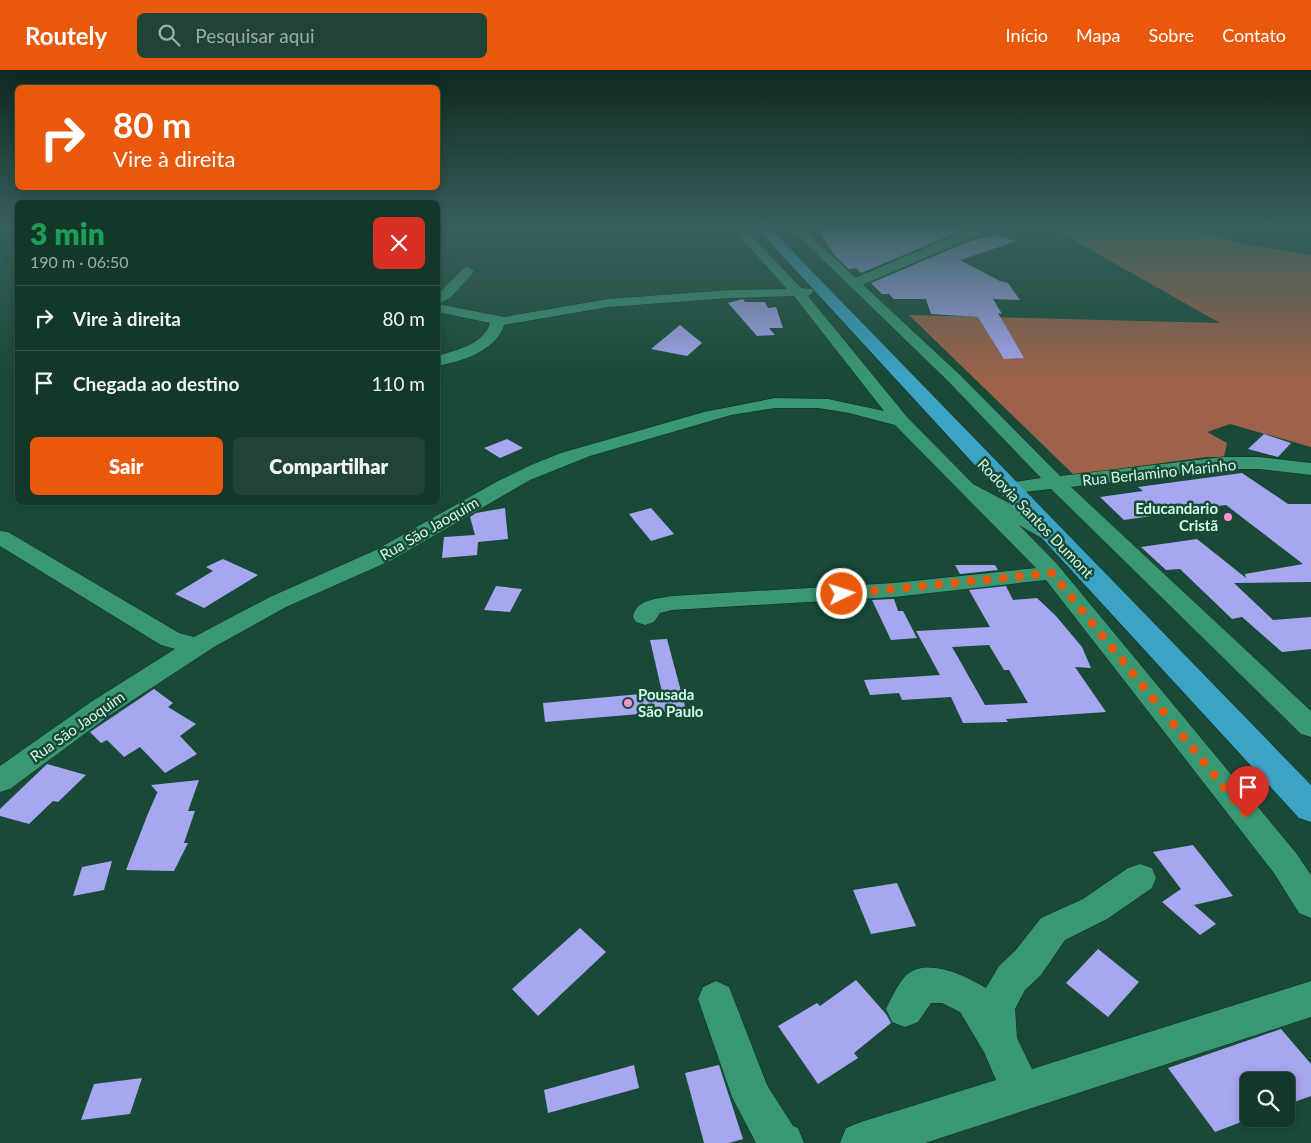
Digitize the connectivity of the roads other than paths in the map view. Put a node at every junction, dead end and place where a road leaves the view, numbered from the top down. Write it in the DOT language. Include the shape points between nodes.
graph roads {
  1 [pos="462,278"];
  2 [pos="792,278"];
  3 [pos="803,278"];
  4 [pos="850,278"];
  5 [pos="866,278"];
  6 [pos="855,283"];
  7 [pos="810,292"];
  8 [pos="440,299"];
  9 [pos="440,308"];
  10 [pos="498,321"];
  11 [pos="440,360"];
  12 [pos="902,421"];
  13 [pos="1311,469"];
  14 [pos="1056,483"];
  15 [pos="966,488"];
  16 [pos="1008,488"];
  17 [pos="1052,534"];
  18 [pos="0,537"];
  19 [pos="1052,573"];
  20 [pos="645,617"];
  21 [pos="198,647"];
  22 [pos="1311,727"];
  23 [pos="0,781"];
  24 [pos="1311,808"];
  25 [pos="1140,878"];
  26 [pos="1311,902"];
  27 [pos="716,999"];
  28 [pos="1311,999"];
  29 [pos="905,1009"];
  30 [pos="998,1041"];
  31 [pos="1022,1091"];
  32 [pos="783,1143"];
  33 [pos="861,1143"];
  1 -- 8 [label="street"];
  2 -- 7 [label="street"];
  3 -- 7 [label="highway, Rodovia Santos Dumont"];
  4 -- 6 [label="street"];
  5 -- 6 [label="street"];
  6 -- 14 [label="street"];
  7 -- 10 [label="street" via="608,303"];
  7 -- 12 [label="street"];
  7 -- 16 [label="highway, Rodovia Santos Dumont"];
  9 -- 10 [label="street"];
  10 -- 11 [label="street" via="489,340"];
  12 -- 15 [label="street"];
  12 -- 21 [label="street, Rua São Jaoquim" via="818,402 761,405 721,413 566,457 483,497 381,557 277,602"];
  13 -- 14 [label="street, Rua Berlamino Marinho" via="1223,463"];
  14 -- 16 [label="street, Rua Berlamino Marinho"];
  14 -- 22 [label="street"];
  15 -- 17 [label="street"];
  15 -- 19 [label="street" via="998,516"];
  16 -- 17 [label="highway, Rodovia Santos Dumont"];
  17 -- 24 [label="highway, Rodovia Santos Dumont"];
  18 -- 21 [label="street" via="170,639"];
  19 -- 20 [label="street" via="894,590 672,603 652,607 646,611"];
  19 -- 26 [label="street" via="1285,863"];
  21 -- 23 [label="street, Rua São Jaoquim" via="93,712"];
  25 -- 30 [label="street" via="1095,909 1053,929 1028,963 1012,978 996,1007"];
  27 -- 32 [label="street" via="752,1098 778,1141"];
  28 -- 31 [label="street"];
  29 -- 30 [label="street" via="922,985 945,986 973,1000"];
  30 -- 31 [label="street"];
  31 -- 33 [label="street"];
}
